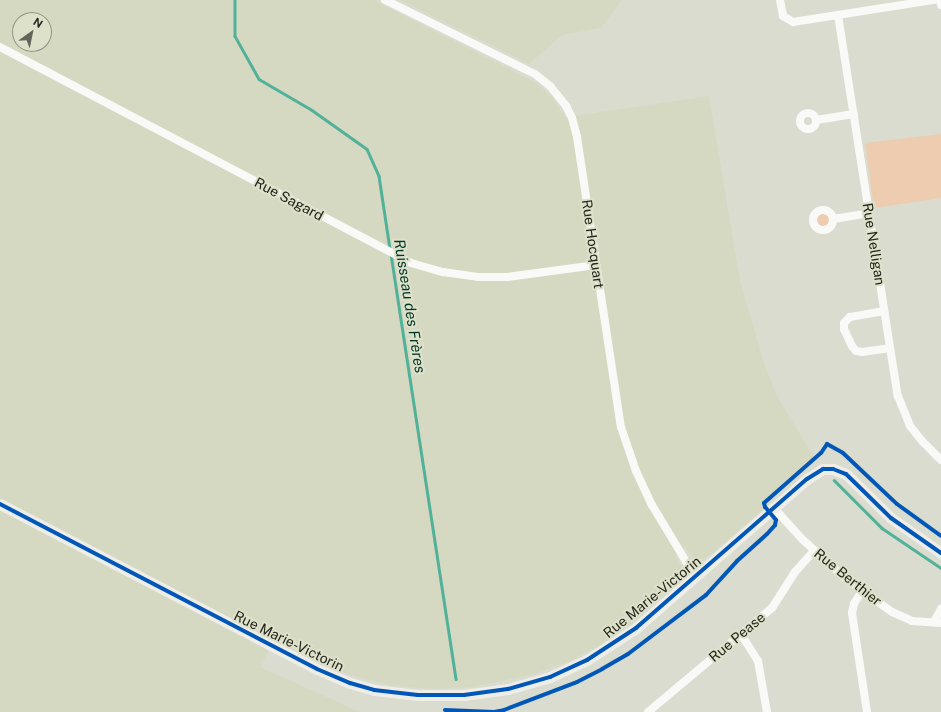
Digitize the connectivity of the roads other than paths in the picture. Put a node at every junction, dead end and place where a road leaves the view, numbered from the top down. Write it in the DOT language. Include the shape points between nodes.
graph roads {
  1 [pos="385,0"];
  2 [pos="780,0"];
  3 [pos="934,0"];
  4 [pos="940,0"];
  5 [pos="941,5"];
  6 [pos="838,15"];
  7 [pos="0,48"];
  8 [pos="854,114"];
  9 [pos="816,120"];
  10 [pos="869,213"];
  11 [pos="833,219"];
  12 [pos="596,265"];
  13 [pos="884,311"];
  14 [pos="890,348"];
  15 [pos="941,460"];
  16 [pos="0,504"];
  17 [pos="774,508"];
  18 [pos="814,551"];
  19 [pos="941,553"];
  20 [pos="697,576"];
  21 [pos="862,591"];
  22 [pos="941,609"];
  23 [pos="938,622"];
  24 [pos="741,634"];
  25 [pos="648,712"];
  26 [pos="767,712"];
  27 [pos="867,712"];
  1 -- 12 [label="street, Rue Hocquart" via="529,71 559,95 576,130"];
  2 -- 6 [label="street" via="783,16 790,22"];
  3 -- 6 [label="street"];
  4 -- 5 [label="street"];
  6 -- 8 [label="street, Rue Nelligan"];
  7 -- 12 [label="street, Rue Sagard" via="411,263 443,272 478,277 508,277"];
  8 -- 9 [label="street"];
  8 -- 10 [label="street, Rue Nelligan"];
  10 -- 11 [label="street"];
  10 -- 13 [label="street, Rue Nelligan"];
  12 -- 20 [label="street, Rue Hocquart" via="615,398 628,449 652,505"];
  13 -- 14 [label="street, Rue Nelligan"];
  13 -- 14 [label="street" via="850,317 845,321 844,329 856,351"];
  14 -- 15 [label="street, Rue Nelligan" via="898,396 904,414 917,436"];
  16 -- 20 [label="street, Rue Marie-Victorin" via="317,669 374,690 406,694 446,696 491,692 529,683 570,668 599,653 636,628"];
  17 -- 18 [label="street, Rue Berthier"];
  17 -- 19 [label="street, Rue Marie-Victorin" via="817,472 833,469 846,474 892,518"];
  17 -- 20 [label="street, Rue Marie-Victorin"];
  18 -- 21 [label="street, Rue Berthier"];
  18 -- 24 [label="street, Rue Pease" via="789,580 774,604"];
  21 -- 23 [label="street, Rue Berthier" via="901,617 917,622"];
  21 -- 27 [label="street" via="852,613"];
  22 -- 23 [label="street, Rue Berthier"];
  24 -- 25 [label="street, Rue Pease"];
  24 -- 26 [label="street" via="758,661"];
}
